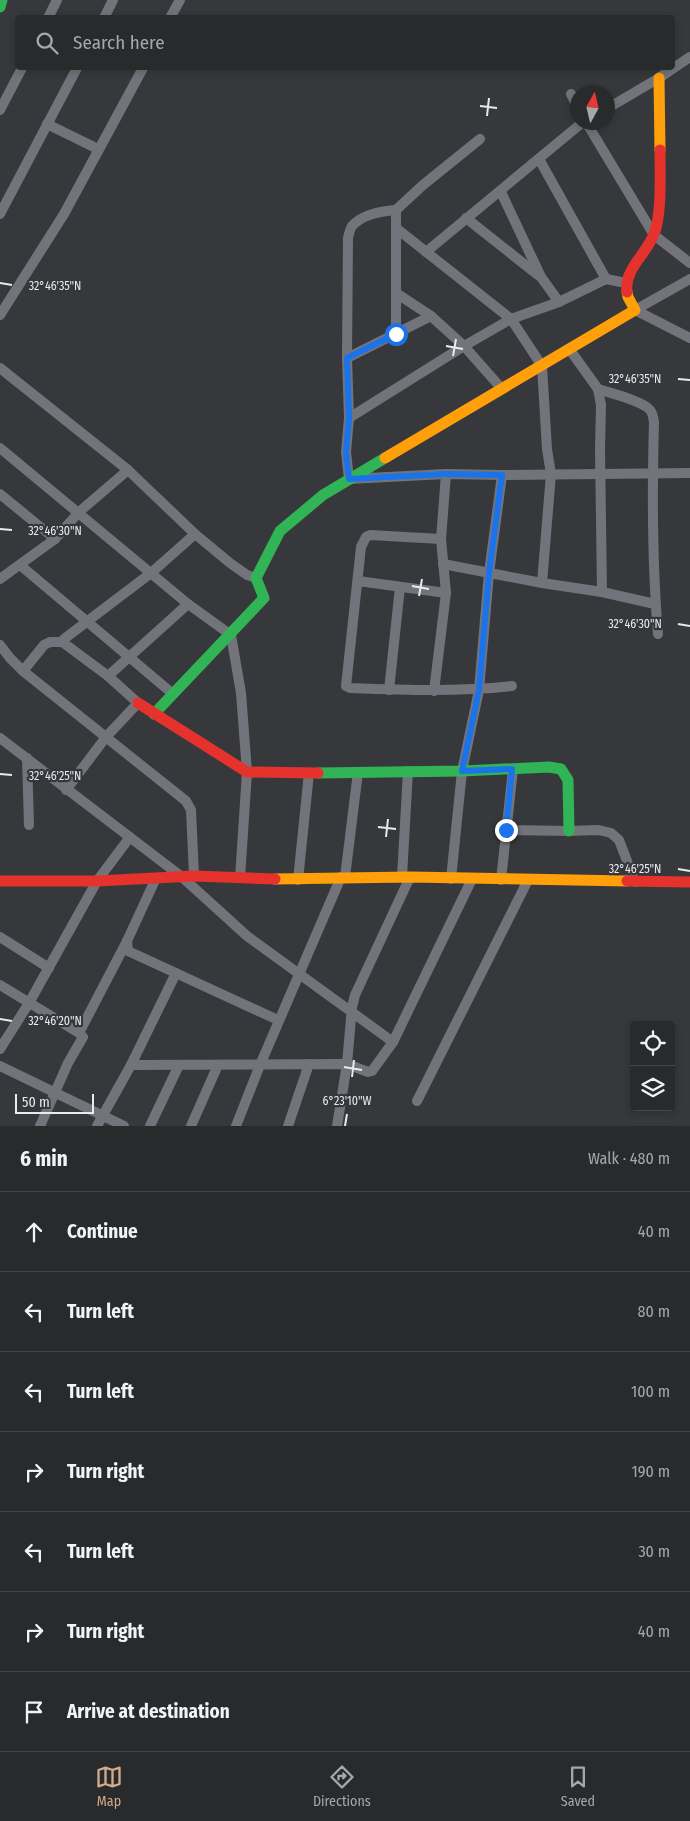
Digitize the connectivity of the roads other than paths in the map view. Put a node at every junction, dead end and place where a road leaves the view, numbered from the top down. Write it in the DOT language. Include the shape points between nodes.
graph roads {
  1 [pos="2,0"];
  2 [pos="57,0"];
  3 [pos="113,0"];
  4 [pos="180,0"];
  5 [pos="0,7"];
  6 [pos="50,15"];
  7 [pos="106,15"];
  8 [pos="172,15"];
  9 [pos="690,57"];
  10 [pos="675,67"];
  11 [pos="21,70"];
  12 [pos="76,70"];
  13 [pos="142,70"];
  14 [pos="671,70"];
  15 [pos="659,78"];
  16 [pos="615,104"];
  17 [pos="0,110"];
  18 [pos="47,124"];
  19 [pos="574,130"];
  20 [pos="589,130"];
  21 [pos="480,138"];
  22 [pos="98,149"];
  23 [pos="539,159"];
  24 [pos="501,192"];
  25 [pos="396,210"];
  26 [pos="0,214"];
  27 [pos="466,218"];
  28 [pos="396,228"];
  29 [pos="654,235"];
  30 [pos="426,252"];
  31 [pos="690,263"];
  32 [pos="541,277"];
  33 [pos="606,279"];
  34 [pos="690,279"];
  35 [pos="626,283"];
  36 [pos="396,293"];
  37 [pos="559,302"];
  38 [pos="635,310"];
  39 [pos="0,315"];
  40 [pos="431,316"];
  41 [pos="512,320"];
  42 [pos="396,334"];
  43 [pos="690,338"];
  44 [pos="464,346"];
  45 [pos="570,350"];
  46 [pos="347,358"];
  47 [pos="542,366"];
  48 [pos="0,368"];
  49 [pos="502,389"];
  50 [pos="598,389"];
  51 [pos="349,418"];
  52 [pos="0,448"];
  53 [pos="128,470"];
  54 [pos="653,473"];
  55 [pos="690,473"];
  56 [pos="446,474"];
  57 [pos="551,474"];
  58 [pos="602,474"];
  59 [pos="502,475"];
  60 [pos="349,479"];
  61 [pos="0,494"];
  62 [pos="79,512"];
  63 [pos="195,534"];
  64 [pos="55,539"];
  65 [pos="441,540"];
  66 [pos="443,564"];
  67 [pos="20,565"];
  68 [pos="151,573"];
  69 [pos="489,573"];
  70 [pos="2,576"];
  71 [pos="256,578"];
  72 [pos="358,581"];
  73 [pos="542,583"];
  74 [pos="400,587"];
  75 [pos="602,592"];
  76 [pos="446,594"];
  77 [pos="188,604"];
  78 [pos="655,604"];
  79 [pos="88,620"];
  80 [pos="658,634"];
  81 [pos="230,635"];
  82 [pos="63,642"];
  83 [pos="0,645"];
  84 [pos="130,656"];
  85 [pos="23,671"];
  86 [pos="108,676"];
  87 [pos="512,686"];
  88 [pos="389,690"];
  89 [pos="479,690"];
  90 [pos="434,691"];
  91 [pos="173,694"];
  92 [pos="138,703"];
  93 [pos="154,714"];
  94 [pos="106,737"];
  95 [pos="0,738"];
  96 [pos="27,758"];
  97 [pos="512,769"];
  98 [pos="408,771"];
  99 [pos="462,771"];
  100 [pos="247,772"];
  101 [pos="358,772"];
  102 [pos="309,773"];
  103 [pos="66,790"];
  104 [pos="29,825"];
  105 [pos="506,830"];
  106 [pos="569,832"];
  107 [pos="130,837"];
  108 [pos="188,877"];
  109 [pos="343,877"];
  110 [pos="406,877"];
  111 [pos="156,878"];
  112 [pos="240,878"];
  113 [pos="452,879"];
  114 [pos="472,879"];
  115 [pos="298,880"];
  116 [pos="501,880"];
  117 [pos="528,880"];
  118 [pos="0,881"];
  119 [pos="97,881"];
  120 [pos="635,882"];
  121 [pos="690,882"];
  122 [pos="0,937"];
  123 [pos="127,941"];
  124 [pos="49,968"];
  125 [pos="176,973"];
  126 [pos="298,973"];
  127 [pos="0,984"];
  128 [pos="29,1003"];
  129 [pos="352,1014"];
  130 [pos="278,1020"];
  131 [pos="80,1033"];
  132 [pos="4,1035"];
  133 [pos="393,1042"];
  134 [pos="0,1049"];
  135 [pos="260,1064"];
  136 [pos="309,1064"];
  137 [pos="347,1064"];
  138 [pos="131,1065"];
  139 [pos="218,1065"];
  140 [pos="0,1066"];
  141 [pos="179,1066"];
  142 [pos="56,1092"];
  143 [pos="417,1101"];
  144 [pos="102,1115"];
  145 [pos="40,1126"];
  146 [pos="97,1126"];
  147 [pos="124,1126"];
  148 [pos="150,1126"];
  149 [pos="191,1126"];
  150 [pos="236,1126"];
  151 [pos="288,1126"];
  152 [pos="337,1126"];
  1 -- 5 [label="street"];
  2 -- 6 [label="street"];
  3 -- 7 [label="street"];
  4 -- 8 [label="street"];
  9 -- 10 [label="street"];
  11 -- 17 [label="street"];
  12 -- 18 [label="street"];
  13 -- 22 [label="street"];
  14 -- 15 [label="street"];
  15 -- 16 [label="street"];
  15 -- 29 [label="street" via="660,165"];
  18 -- 22 [label="street"];
  18 -- 26 [label="street"];
  19 -- 23 [label="street"];
  20 -- 29 [label="street"];
  21 -- 25 [label="street"];
  22 -- 39 [label="street" via="64,214"];
  23 -- 24 [label="street"];
  23 -- 33 [label="street"];
  24 -- 27 [label="street"];
  24 -- 32 [label="street"];
  25 -- 28 [label="street"];
  25 -- 46 [label="street" via="385,210 364,218 352,227 348,238"];
  27 -- 30 [label="street"];
  27 -- 32 [label="street"];
  28 -- 30 [label="street"];
  28 -- 36 [label="street"];
  29 -- 31 [label="street"];
  29 -- 35 [label="street"];
  30 -- 41 [label="street"];
  32 -- 37 [label="street"];
  33 -- 35 [label="street"];
  33 -- 37 [label="street"];
  34 -- 38 [label="street"];
  35 -- 38 [label="street" via="628,297"];
  36 -- 40 [label="street"];
  36 -- 42 [label="street"];
  37 -- 41 [label="street"];
  38 -- 43 [label="street"];
  38 -- 45 [label="street"];
  40 -- 42 [label="street"];
  40 -- 44 [label="street"];
  41 -- 44 [label="street"];
  41 -- 47 [label="street"];
  42 -- 46 [label="street"];
  44 -- 49 [label="street"];
  44 -- 51 [label="street"];
  45 -- 47 [label="street"];
  45 -- 50 [label="street"];
  46 -- 51 [label="street"];
  47 -- 49 [label="street"];
  47 -- 57 [label="street" via="546,449"];
  48 -- 53 [label="street"];
  49 -- 60 [label="street"];
  50 -- 54 [label="street" via="650,409 654,422"];
  50 -- 58 [label="street"];
  51 -- 60 [label="street" via="346,452"];
  52 -- 62 [label="street"];
  53 -- 62 [label="street"];
  53 -- 63 [label="street"];
  54 -- 55 [label="street"];
  54 -- 58 [label="street"];
  54 -- 78 [label="street"];
  56 -- 59 [label="street"];
  56 -- 60 [label="street"];
  56 -- 65 [label="street"];
  57 -- 58 [label="street"];
  57 -- 59 [label="street"];
  57 -- 73 [label="street"];
  58 -- 75 [label="street"];
  59 -- 69 [label="street"];
  60 -- 71 [label="street" via="323,495 280,531"];
  61 -- 64 [label="street"];
  62 -- 64 [label="street"];
  62 -- 68 [label="street"];
  63 -- 68 [label="street"];
  63 -- 71 [label="street" via="247,575"];
  64 -- 67 [label="street"];
  65 -- 66 [label="street"];
  65 -- 72 [label="street" via="370,534 361,547"];
  66 -- 69 [label="street"];
  66 -- 76 [label="street"];
  67 -- 70 [label="street"];
  67 -- 79 [label="street"];
  68 -- 77 [label="street"];
  68 -- 79 [label="street"];
  69 -- 73 [label="street"];
  69 -- 89 [label="street"];
  71 -- 81 [label="street" via="264,598"];
  72 -- 74 [label="street"];
  72 -- 88 [label="street" via="346,686"];
  73 -- 75 [label="street"];
  74 -- 76 [label="street"];
  74 -- 88 [label="street"];
  75 -- 78 [label="street"];
  76 -- 90 [label="street"];
  77 -- 81 [label="street"];
  77 -- 84 [label="street"];
  78 -- 80 [label="street"];
  79 -- 82 [label="street"];
  79 -- 84 [label="street"];
  81 -- 91 [label="street"];
  81 -- 100 [label="street" via="242,693"];
  82 -- 85 [label="street" via="44,645"];
  82 -- 86 [label="street"];
  83 -- 85 [label="street"];
  84 -- 86 [label="street"];
  84 -- 91 [label="street"];
  85 -- 94 [label="street"];
  86 -- 92 [label="street"];
  87 -- 89 [label="street"];
  88 -- 90 [label="street"];
  89 -- 90 [label="street"];
  89 -- 99 [label="street"];
  91 -- 93 [label="street"];
  92 -- 93 [label="street"];
  92 -- 94 [label="street"];
  93 -- 100 [label="street"];
  94 -- 103 [label="street"];
  94 -- 108 [label="street" via="186,801 192,810"];
  95 -- 96 [label="street"];
  96 -- 103 [label="street"];
  96 -- 104 [label="street"];
  97 -- 99 [label="street"];
  97 -- 105 [label="street"];
  97 -- 106 [label="street" via="560,769 568,780"];
  98 -- 99 [label="street"];
  98 -- 101 [label="street"];
  98 -- 110 [label="street"];
  99 -- 113 [label="street"];
  100 -- 102 [label="street"];
  100 -- 112 [label="street"];
  101 -- 102 [label="street"];
  101 -- 109 [label="street"];
  102 -- 115 [label="street"];
  103 -- 107 [label="street"];
  105 -- 106 [label="street"];
  105 -- 116 [label="street"];
  106 -- 120 [label="street" via="599,830 611,833 619,840"];
  107 -- 108 [label="street"];
  107 -- 119 [label="street"];
  108 -- 111 [label="street"];
  108 -- 112 [label="street"];
  108 -- 126 [label="street" via="247,936"];
  109 -- 110 [label="street"];
  109 -- 115 [label="street"];
  109 -- 126 [label="street"];
  110 -- 113 [label="street"];
  110 -- 129 [label="street" via="355,995"];
  111 -- 119 [label="street"];
  111 -- 123 [label="street"];
  112 -- 115 [label="street"];
  113 -- 114 [label="street"];
  114 -- 116 [label="street"];
  114 -- 133 [label="street"];
  116 -- 117 [label="street"];
  117 -- 120 [label="street"];
  117 -- 143 [label="street"];
  118 -- 119 [label="street"];
  119 -- 124 [label="street"];
  120 -- 121 [label="street"];
  122 -- 124 [label="street"];
  123 -- 125 [label="street" via="128,950"];
  123 -- 131 [label="street"];
  124 -- 128 [label="street"];
  125 -- 130 [label="street"];
  125 -- 138 [label="street"];
  126 -- 129 [label="street"];
  126 -- 130 [label="street"];
  127 -- 128 [label="street"];
  128 -- 131 [label="street"];
  128 -- 132 [label="street"];
  129 -- 133 [label="street"];
  129 -- 137 [label="street"];
  130 -- 135 [label="street"];
  131 -- 142 [label="street" via="82,1038"];
  132 -- 134 [label="street"];
  133 -- 137 [label="street" via="372,1071"];
  135 -- 136 [label="street"];
  135 -- 139 [label="street"];
  135 -- 150 [label="street"];
  136 -- 137 [label="street"];
  136 -- 151 [label="street"];
  137 -- 152 [label="street"];
  138 -- 141 [label="street"];
  138 -- 144 [label="street"];
  139 -- 141 [label="street"];
  139 -- 149 [label="street"];
  140 -- 142 [label="street"];
  141 -- 148 [label="street"];
  142 -- 144 [label="street"];
  142 -- 145 [label="street"];
  144 -- 146 [label="street"];
  144 -- 147 [label="street"];
}
